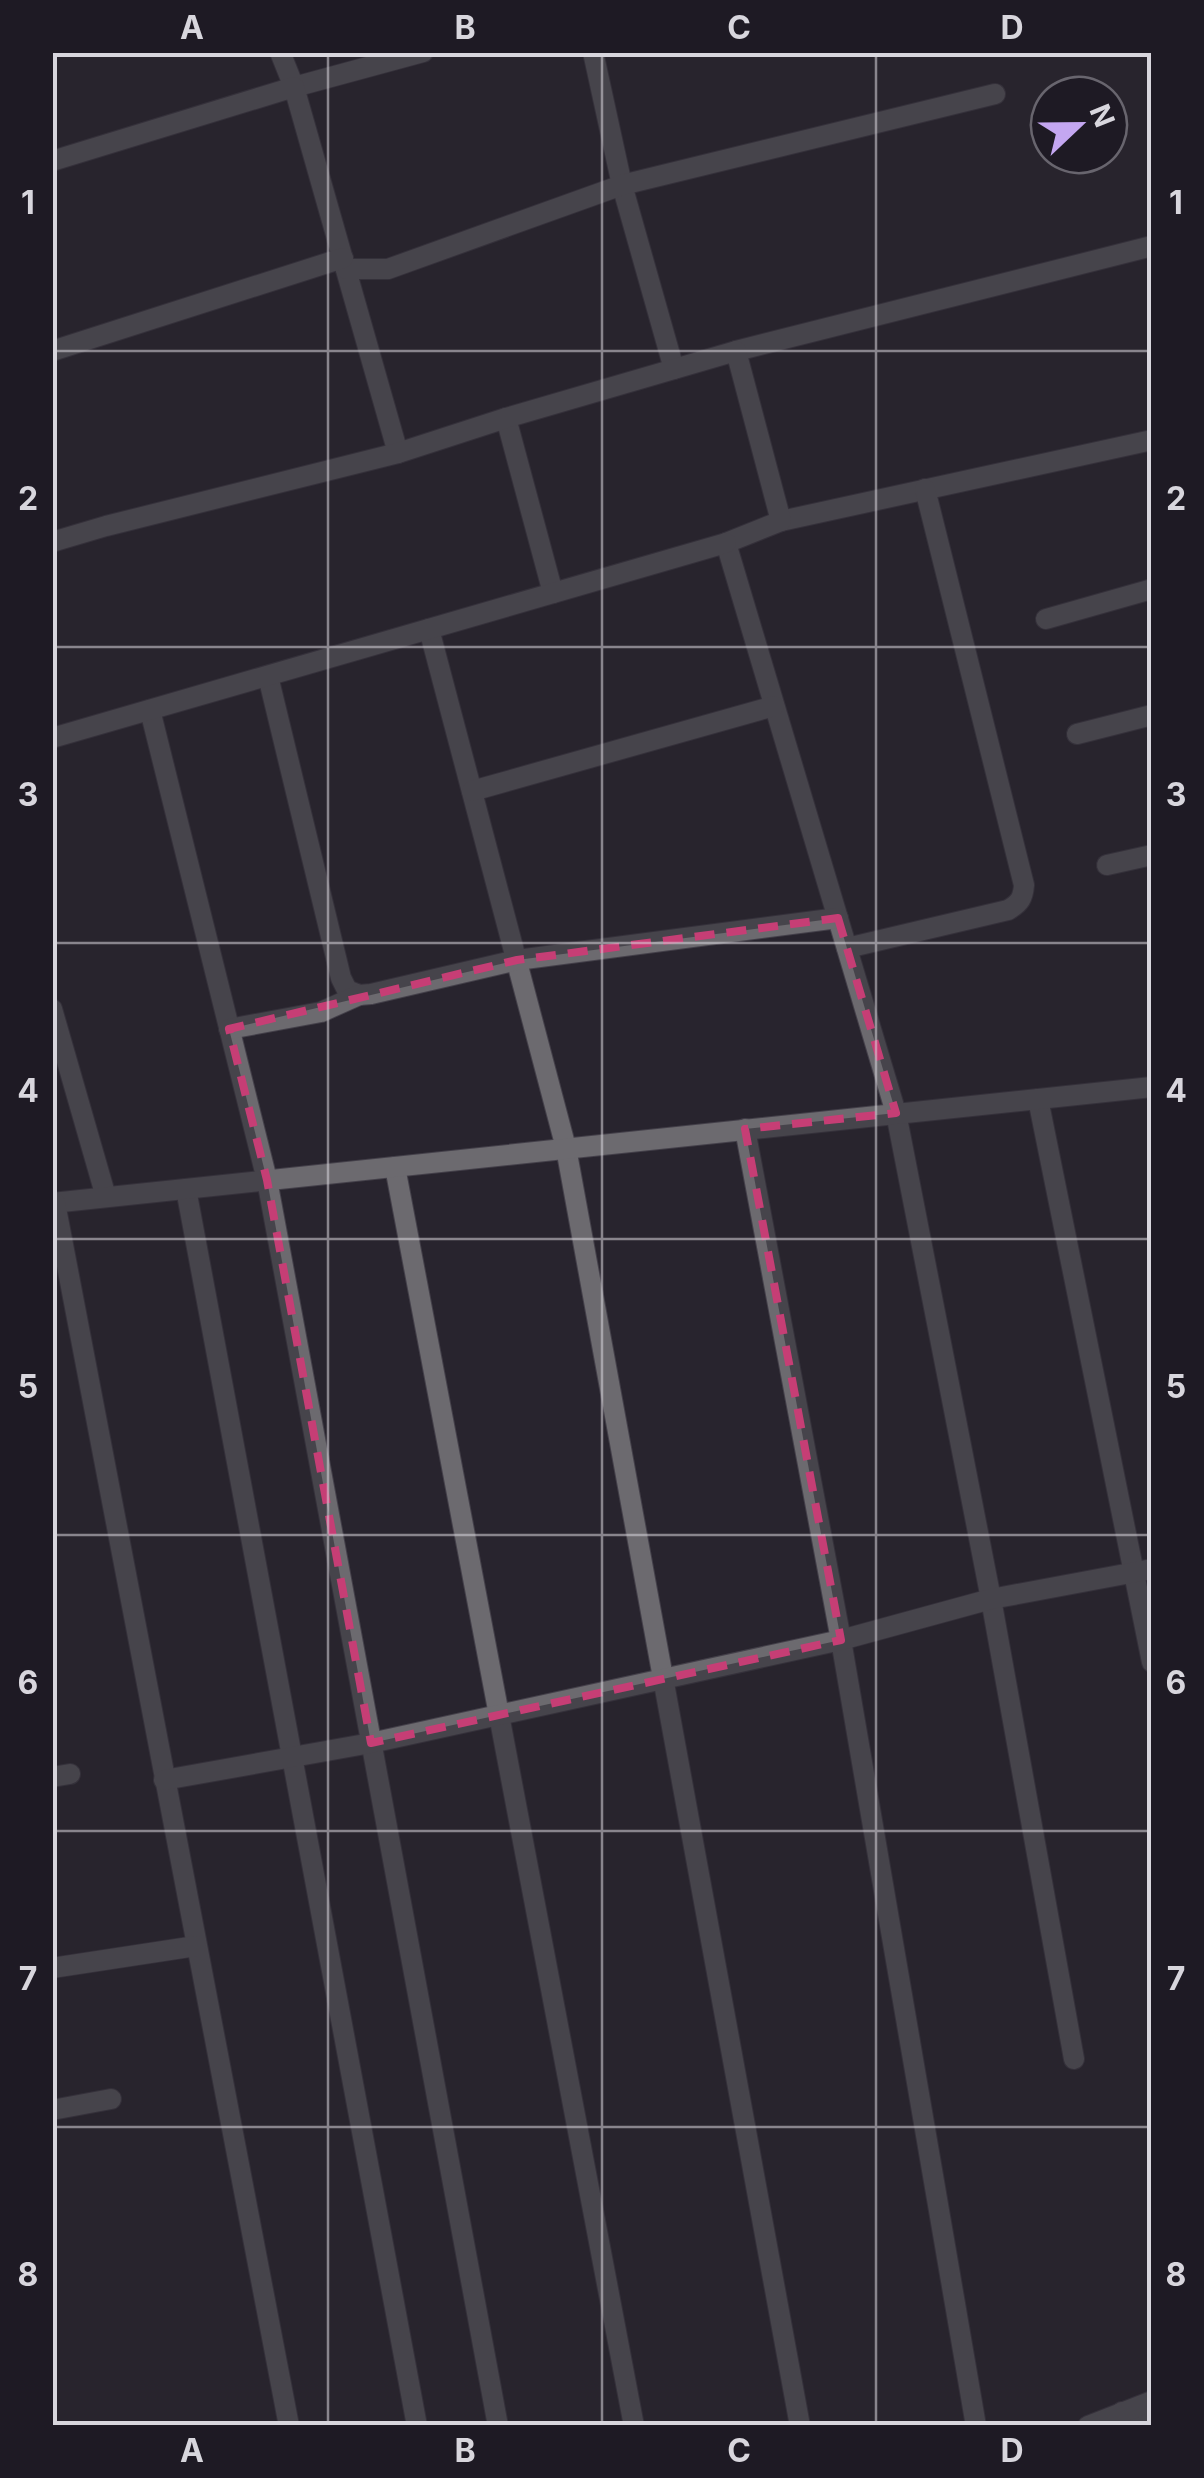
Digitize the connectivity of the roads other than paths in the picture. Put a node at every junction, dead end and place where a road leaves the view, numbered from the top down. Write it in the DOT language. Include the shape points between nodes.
graph roads {
  1 [pos="280,52"];
  2 [pos="423,52"];
  3 [pos="593,52"];
  4 [pos="294,86"];
  5 [pos="994,94"];
  6 [pos="52,161"];
  7 [pos="622,185"];
  8 [pos="1152,246"];
  9 [pos="345,263"];
  10 [pos="52,350"];
  11 [pos="736,351"];
  12 [pos="674,369"];
  13 [pos="506,418"];
  14 [pos="1152,440"];
  15 [pos="398,453"];
  16 [pos="925,490"];
  17 [pos="781,521"];
  18 [pos="52,542"];
  19 [pos="726,543"];
  20 [pos="1152,589"];
  21 [pos="553,593"];
  22 [pos="1046,619"];
  23 [pos="429,629"];
  24 [pos="268,676"];
  25 [pos="774,706"];
  26 [pos="150,710"];
  27 [pos="1152,715"];
  28 [pos="1077,734"];
  29 [pos="52,738"];
  30 [pos="472,791"];
  31 [pos="1152,856"];
  32 [pos="1107,865"];
  33 [pos="838,918"];
  34 [pos="847,948"];
  35 [pos="517,960"];
  36 [pos="359,994"];
  37 [pos="52,1009"];
  38 [pos="229,1029"];
  39 [pos="1152,1087"];
  40 [pos="1038,1099"];
  41 [pos="896,1113"];
  42 [pos="745,1129"];
  43 [pos="566,1148"];
  44 [pos="395,1167"];
  45 [pos="267,1180"];
  46 [pos="186,1188"];
  47 [pos="106,1197"];
  48 [pos="54,1203"];
  49 [pos="1142,1570"];
  50 [pos="991,1599"];
  51 [pos="841,1640"];
  52 [pos="1152,1662"];
  53 [pos="663,1678"];
  54 [pos="500,1714"];
  55 [pos="371,1743"];
  56 [pos="292,1758"];
  57 [pos="164,1780"];
  58 [pos="196,1946"];
  59 [pos="52,1968"];
  60 [pos="1074,2059"];
  61 [pos="111,2099"];
  62 [pos="52,2110"];
  63 [pos="1152,2401"];
  64 [pos="1122,2412"];
  65 [pos="289,2426"];
  66 [pos="417,2426"];
  67 [pos="498,2426"];
  68 [pos="634,2426"];
  69 [pos="800,2426"];
  70 [pos="976,2426"];
  71 [pos="1088,2426"];
  72 [pos="1150,2426"];
  1 -- 4 [label="street"];
  2 -- 4 [label="street"];
  3 -- 7 [label="street"];
  4 -- 6 [label="street"];
  4 -- 9 [label="street"];
  5 -- 7 [label="street"];
  7 -- 9 [label="street" via="388,269"];
  7 -- 12 [label="street"];
  8 -- 11 [label="street"];
  9 -- 10 [label="street"];
  9 -- 15 [label="street"];
  11 -- 12 [label="street"];
  11 -- 17 [label="street"];
  12 -- 13 [label="street"];
  13 -- 15 [label="street"];
  13 -- 21 [label="street"];
  14 -- 16 [label="street"];
  15 -- 18 [label="street"];
  16 -- 17 [label="street"];
  16 -- 34 [label="street" via="1023,897 1008,910"];
  17 -- 19 [label="street"];
  19 -- 21 [label="street"];
  19 -- 25 [label="street"];
  20 -- 22 [label="street"];
  21 -- 23 [label="street"];
  23 -- 24 [label="street"];
  23 -- 30 [label="street"];
  24 -- 26 [label="street"];
  24 -- 36 [label="street" via="340,978"];
  25 -- 30 [label="street"];
  25 -- 33 [label="street"];
  26 -- 29 [label="street"];
  26 -- 38 [label="street"];
  27 -- 28 [label="street"];
  30 -- 35 [label="street"];
  31 -- 32 [label="street"];
  33 -- 34 [label="street"];
  33 -- 35 [label="street"];
  34 -- 41 [label="street"];
  35 -- 36 [label="street"];
  35 -- 43 [label="street"];
  36 -- 38 [label="street" via="321,1012"];
  37 -- 47 [label="street"];
  38 -- 45 [label="street"];
  39 -- 40 [label="street"];
  40 -- 41 [label="street"];
  40 -- 49 [label="street"];
  41 -- 42 [label="street"];
  41 -- 50 [label="street"];
  42 -- 43 [label="street"];
  42 -- 51 [label="street"];
  43 -- 44 [label="street"];
  43 -- 53 [label="street"];
  44 -- 45 [label="street"];
  44 -- 54 [label="street"];
  45 -- 46 [label="street"];
  45 -- 55 [label="street"];
  46 -- 47 [label="street"];
  46 -- 56 [label="street"];
  47 -- 48 [label="street"];
  48 -- 57 [label="street"];
  49 -- 50 [label="street"];
  49 -- 52 [label="street"];
  50 -- 51 [label="street"];
  50 -- 60 [label="street"];
  51 -- 53 [label="street"];
  51 -- 70 [label="street"];
  53 -- 54 [label="street"];
  53 -- 69 [label="street"];
  54 -- 55 [label="street"];
  54 -- 68 [label="street"];
  55 -- 56 [label="street"];
  55 -- 67 [label="street"];
  56 -- 57 [label="street"];
  56 -- 66 [label="street"];
  57 -- 58 [label="street"];
  58 -- 59 [label="street"];
  58 -- 65 [label="street"];
  61 -- 62 [label="street"];
  63 -- 64 [label="street"];
  64 -- 71 [label="street"];
  64 -- 72 [label="street"];
}
